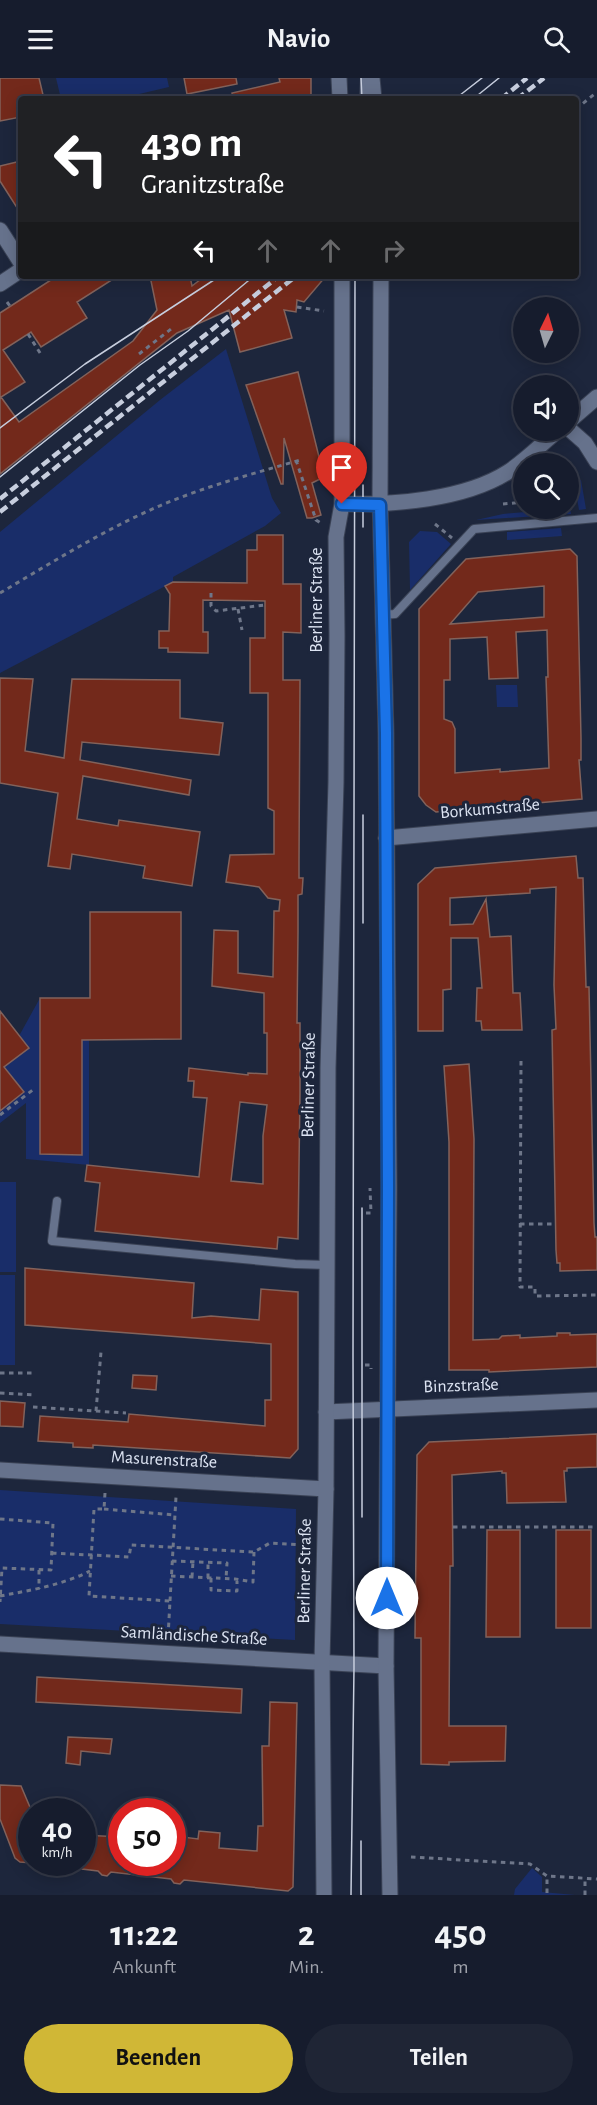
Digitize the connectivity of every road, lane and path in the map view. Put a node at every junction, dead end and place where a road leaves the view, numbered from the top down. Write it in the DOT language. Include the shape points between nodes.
graph roads {
  1 [pos="339,78"];
  2 [pos="365,78"];
  3 [pos="372,78"];
  4 [pos="597,92"];
  5 [pos="340,96"];
  6 [pos="364,96"];
  7 [pos="374,96"];
  8 [pos="579,107"];
  9 [pos="0,230"];
  10 [pos="18,258"];
  11 [pos="18,272"];
  12 [pos="342,279"];
  13 [pos="381,279"];
  14 [pos="0,284"];
  15 [pos="7,302"];
  16 [pos="10,306"];
  17 [pos="297,307"];
  18 [pos="324,311"];
  19 [pos="171,329"];
  20 [pos="28,334"];
  21 [pos="139,354"];
  22 [pos="42,356"];
  23 [pos="597,397"];
  24 [pos="579,413"];
  25 [pos="579,438"];
  26 [pos="546,441"];
  27 [pos="597,462"];
  28 [pos="513,503"];
  29 [pos="342,504"];
  30 [pos="504,504"];
  31 [pos="380,505"];
  32 [pos="597,518"];
  33 [pos="323,525"];
  34 [pos="0,593"];
  35 [pos="211,593"];
  36 [pos="265,605"];
  37 [pos="238,609"];
  38 [pos="382,615"];
  39 [pos="242,630"];
  40 [pos="597,819"];
  41 [pos="386,838"];
  42 [pos="521,1061"];
  43 [pos="34,1089"];
  44 [pos="0,1115"];
  45 [pos="370,1188"];
  46 [pos="57,1201"];
  47 [pos="366,1213"];
  48 [pos="520,1224"];
  49 [pos="556,1224"];
  50 [pos="327,1265"];
  51 [pos="597,1295"];
  52 [pos="101,1352"];
  53 [pos="365,1365"];
  54 [pos="0,1373"];
  55 [pos="36,1373"];
  56 [pos="370,1377"];
  57 [pos="0,1393"];
  58 [pos="34,1395"];
  59 [pos="597,1400"];
  60 [pos="33,1407"];
  61 [pos="387,1409"];
  62 [pos="96,1411"];
  63 [pos="326,1412"];
  64 [pos="126,1413"];
  65 [pos="0,1470"];
  66 [pos="326,1489"];
  67 [pos="105,1493"];
  68 [pos="176,1497"];
  69 [pos="104,1509"];
  70 [pos="175,1515"];
  71 [pos="0,1519"];
  72 [pos="453,1527"];
  73 [pos="597,1527"];
  74 [pos="303,1545"];
  75 [pos="173,1548"];
  76 [pos="254,1552"];
  77 [pos="52,1553"];
  78 [pos="91,1555"];
  79 [pos="172,1561"];
  80 [pos="193,1562"];
  81 [pos="208,1562"];
  82 [pos="1,1568"];
  83 [pos="39,1570"];
  84 [pos="90,1570"];
  85 [pos="171,1576"];
  86 [pos="192,1577"];
  87 [pos="210,1578"];
  88 [pos="225,1579"];
  89 [pos="237,1581"];
  90 [pos="39,1589"];
  91 [pos="0,1596"];
  92 [pos="170,1600"];
  93 [pos="0,1602"];
  94 [pos="168,1637"];
  95 [pos="0,1644"];
  96 [pos="322,1663"];
  97 [pos="386,1666"];
  98 [pos="411,1857"];
  99 [pos="548,1876"];
  100 [pos="585,1878"];
  101 [pos="597,1879"];
  102 [pos="547,1893"];
  103 [pos="324,1895"];
  104 [pos="390,1895"];
  105 [pos="585,1895"];
  1 -- 5 [label="main road"];
  2 -- 6 [label="lane"];
  3 -- 7 [label="main road"];
  4 -- 8 [label="path"];
  9 -- 10 [label="main road"];
  11 -- 14 [label="main road"];
  12 -- 29 [label="main road, Berliner Straße"];
  13 -- 31 [label="main road"];
  15 -- 16 [label="path"];
  17 -- 18 [label="path"];
  19 -- 21 [label="path"];
  20 -- 22 [label="path"];
  23 -- 24 [label="main road"];
  25 -- 27 [label="main road"];
  26 -- 31 [label="main road" via="490,482 417,501"];
  28 -- 30 [label="path"];
  29 -- 31 [label="main road"];
  29 -- 50 [label="main road, Berliner Straße" via="336,537"];
  31 -- 38 [label="main road"];
  32 -- 38 [label="lane" via="474,529 395,614"];
  33 -- 34 [label="path" via="316,520 298,460 157,507"];
  35 -- 37 [label="path" via="213,609"];
  36 -- 37 [label="path"];
  37 -- 39 [label="path"];
  38 -- 41 [label="main road"];
  40 -- 41 [label="main road, Borkumstraße"];
  41 -- 61 [label="main road"];
  42 -- 48 [label="path"];
  43 -- 44 [label="path"];
  45 -- 47 [label="path" via="371,1213"];
  46 -- 50 [label="lane" via="52,1241"];
  48 -- 49 [label="path"];
  48 -- 51 [label="path" via="520,1287 535,1287 535,1296"];
  50 -- 63 [label="main road, Berliner Straße"];
  52 -- 62 [label="path"];
  53 -- 56 [label="path" via="370,1365"];
  54 -- 55 [label="path"];
  57 -- 58 [label="path"];
  59 -- 61 [label="main road, Binzstraße"];
  60 -- 62 [label="path"];
  61 -- 63 [label="main road, Binzstraße"];
  61 -- 97 [label="main road"];
  62 -- 64 [label="path"];
  63 -- 66 [label="main road, Berliner Straße"];
  65 -- 66 [label="main road, Masurenstraße"];
  66 -- 96 [label="main road, Berliner Straße"];
  67 -- 69 [label="path"];
  68 -- 70 [label="path"];
  69 -- 70 [label="path"];
  69 -- 78 [label="path" via="94,1509"];
  70 -- 75 [label="path"];
  71 -- 77 [label="path" via="53,1523"];
  72 -- 73 [label="path"];
  74 -- 76 [label="path" via="270,1543"];
  75 -- 76 [label="path"];
  75 -- 78 [label="path" via="131,1545 129,1557"];
  75 -- 79 [label="path"];
  76 -- 89 [label="path" via="253,1582"];
  77 -- 78 [label="path"];
  77 -- 83 [label="path" via="51,1570"];
  78 -- 84 [label="path"];
  79 -- 80 [label="path"];
  79 -- 85 [label="path"];
  80 -- 81 [label="path"];
  80 -- 86 [label="path"];
  81 -- 87 [label="path"];
  81 -- 88 [label="path" via="226,1563"];
  82 -- 83 [label="path"];
  82 -- 91 [label="path"];
  83 -- 90 [label="path"];
  84 -- 90 [label="path" via="72,1580"];
  84 -- 92 [label="path" via="89,1596"];
  85 -- 86 [label="path"];
  85 -- 92 [label="path"];
  86 -- 87 [label="path"];
  87 -- 88 [label="path"];
  87 -- 89 [label="path" via="211,1590 237,1591"];
  88 -- 89 [label="path"];
  90 -- 91 [label="path"];
  91 -- 93 [label="path"];
  92 -- 94 [label="path"];
  95 -- 96 [label="main road, Samländische Straße"];
  96 -- 97 [label="main road, Samländische Straße"];
  96 -- 103 [label="main road, Berliner Straße"];
  97 -- 104 [label="main road"];
  98 -- 99 [label="path" via="530,1864"];
  99 -- 100 [label="path"];
  99 -- 102 [label="path"];
  100 -- 101 [label="path"];
  100 -- 105 [label="path"];
}
